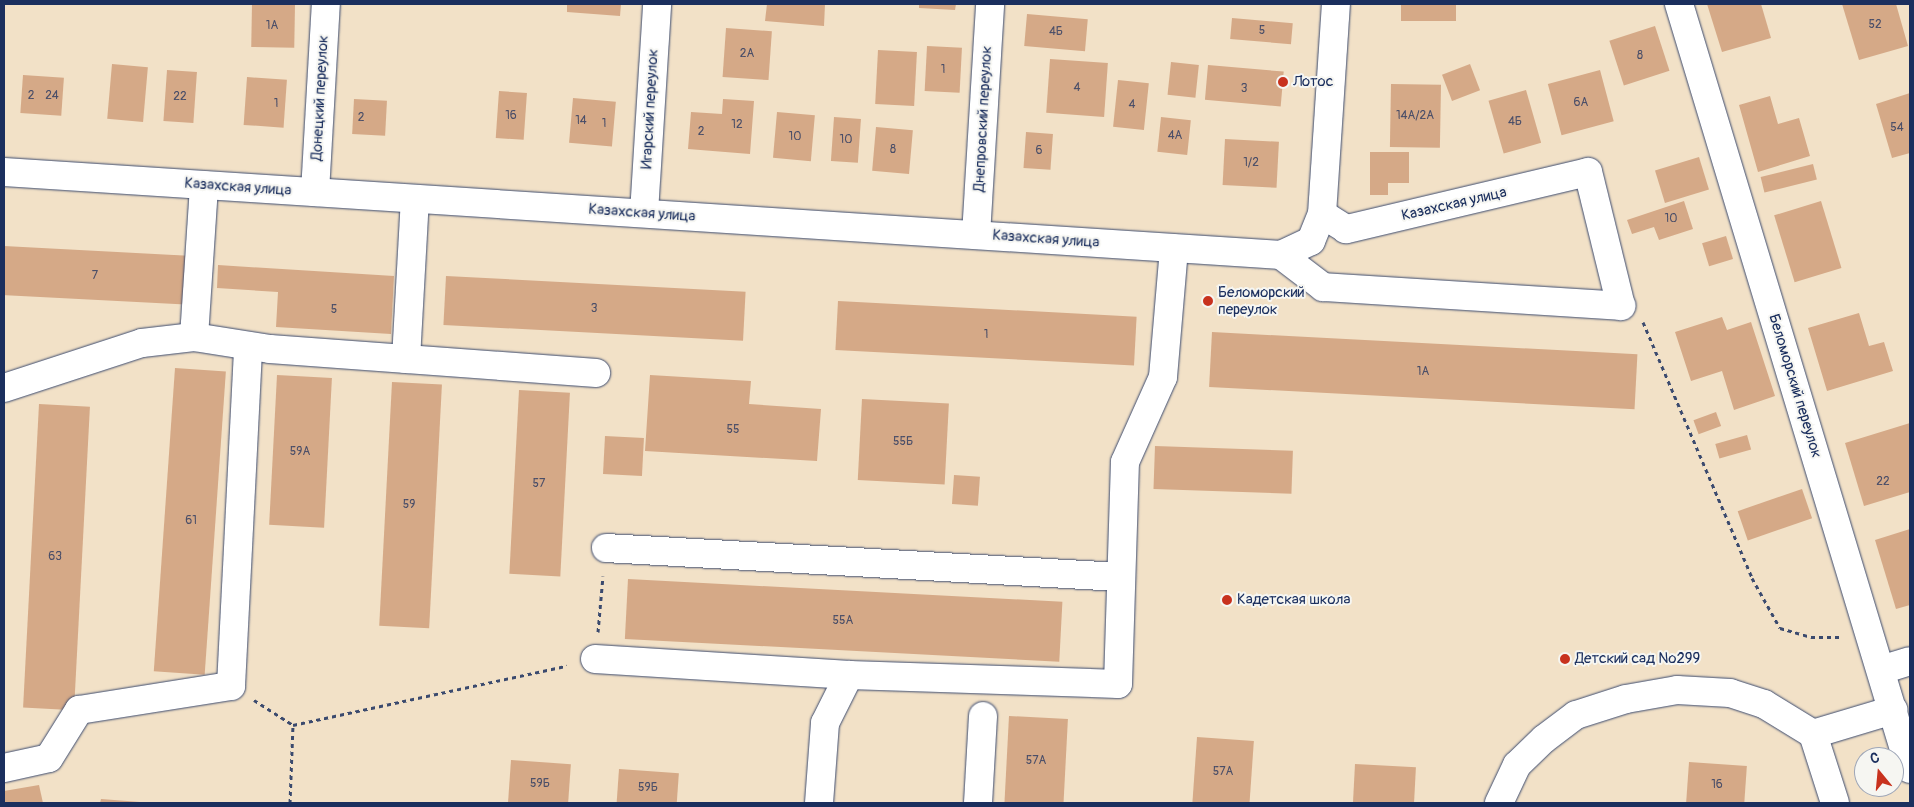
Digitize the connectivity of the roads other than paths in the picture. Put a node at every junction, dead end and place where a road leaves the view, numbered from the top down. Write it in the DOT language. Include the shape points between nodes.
graph roads {
  1 [pos="326,4"];
  2 [pos="657,4"];
  3 [pos="990,4"];
  4 [pos="1336,4"];
  5 [pos="1679,4"];
  6 [pos="4,172"];
  7 [pos="204,185"];
  8 [pos="315,192"];
  9 [pos="415,199"];
  10 [pos="644,213"];
  11 [pos="1322,214"];
  12 [pos="976,235"];
  13 [pos="1174,248"];
  14 [pos="1281,255"];
  15 [pos="194,337"];
  16 [pos="248,346"];
  17 [pos="406,359"];
  18 [pos="596,373"];
  19 [pos="4,388"];
  20 [pos="606,548"];
  21 [pos="1120,577"];
  22 [pos="596,659"];
  23 [pos="1910,661"];
  24 [pos="1881,670"];
  25 [pos="849,675"];
  26 [pos="1893,710"];
  27 [pos="983,716"];
  28 [pos="1813,734"];
  29 [pos="4,768"];
  30 [pos="1910,769"];
  31 [pos="819,803"];
  32 [pos="978,803"];
  33 [pos="1499,803"];
  34 [pos="1835,803"];
  1 -- 8 [label="street, Донецкий переулок"];
  2 -- 10 [label="street, Игарский переулок"];
  3 -- 12 [label="street, Днепровский переулок"];
  4 -- 11 [label="street"];
  5 -- 24 [label="street, Беломорский переулок"];
  6 -- 7 [label="street, Казахская улица"];
  7 -- 8 [label="street, Казахская улица"];
  7 -- 15 [label="street"];
  8 -- 9 [label="street, Казахская улица"];
  9 -- 10 [label="street, Казахская улица"];
  9 -- 17 [label="street"];
  10 -- 12 [label="street, Казахская улица"];
  11 -- 14 [label="street" via="1311,241"];
  11 -- 14 [label="street, Казахская улица" via="1346,229 1588,172 1622,306 1323,287"];
  12 -- 13 [label="street, Казахская улица"];
  13 -- 14 [label="street, Казахская улица"];
  13 -- 21 [label="street" via="1163,377 1125,462"];
  15 -- 16 [label="street"];
  15 -- 19 [label="street" via="142,343"];
  16 -- 17 [label="street"];
  16 -- 29 [label="street" via="231,686 79,710 49,758"];
  17 -- 18 [label="street"];
  20 -- 21 [label="street"];
  21 -- 25 [label="street" via="1118,684"];
  22 -- 25 [label="street"];
  23 -- 24 [label="street"];
  24 -- 26 [label="street, Беломорский переулок"];
  25 -- 31 [label="street" via="825,723"];
  26 -- 28 [label="street"];
  26 -- 30 [label="street, Беломорский переулок"];
  27 -- 32 [label="street"];
  28 -- 33 [label="street" via="1764,704 1730,693 1677,690 1626,699 1576,715 1544,739 1517,765"];
  28 -- 34 [label="street"];
}
